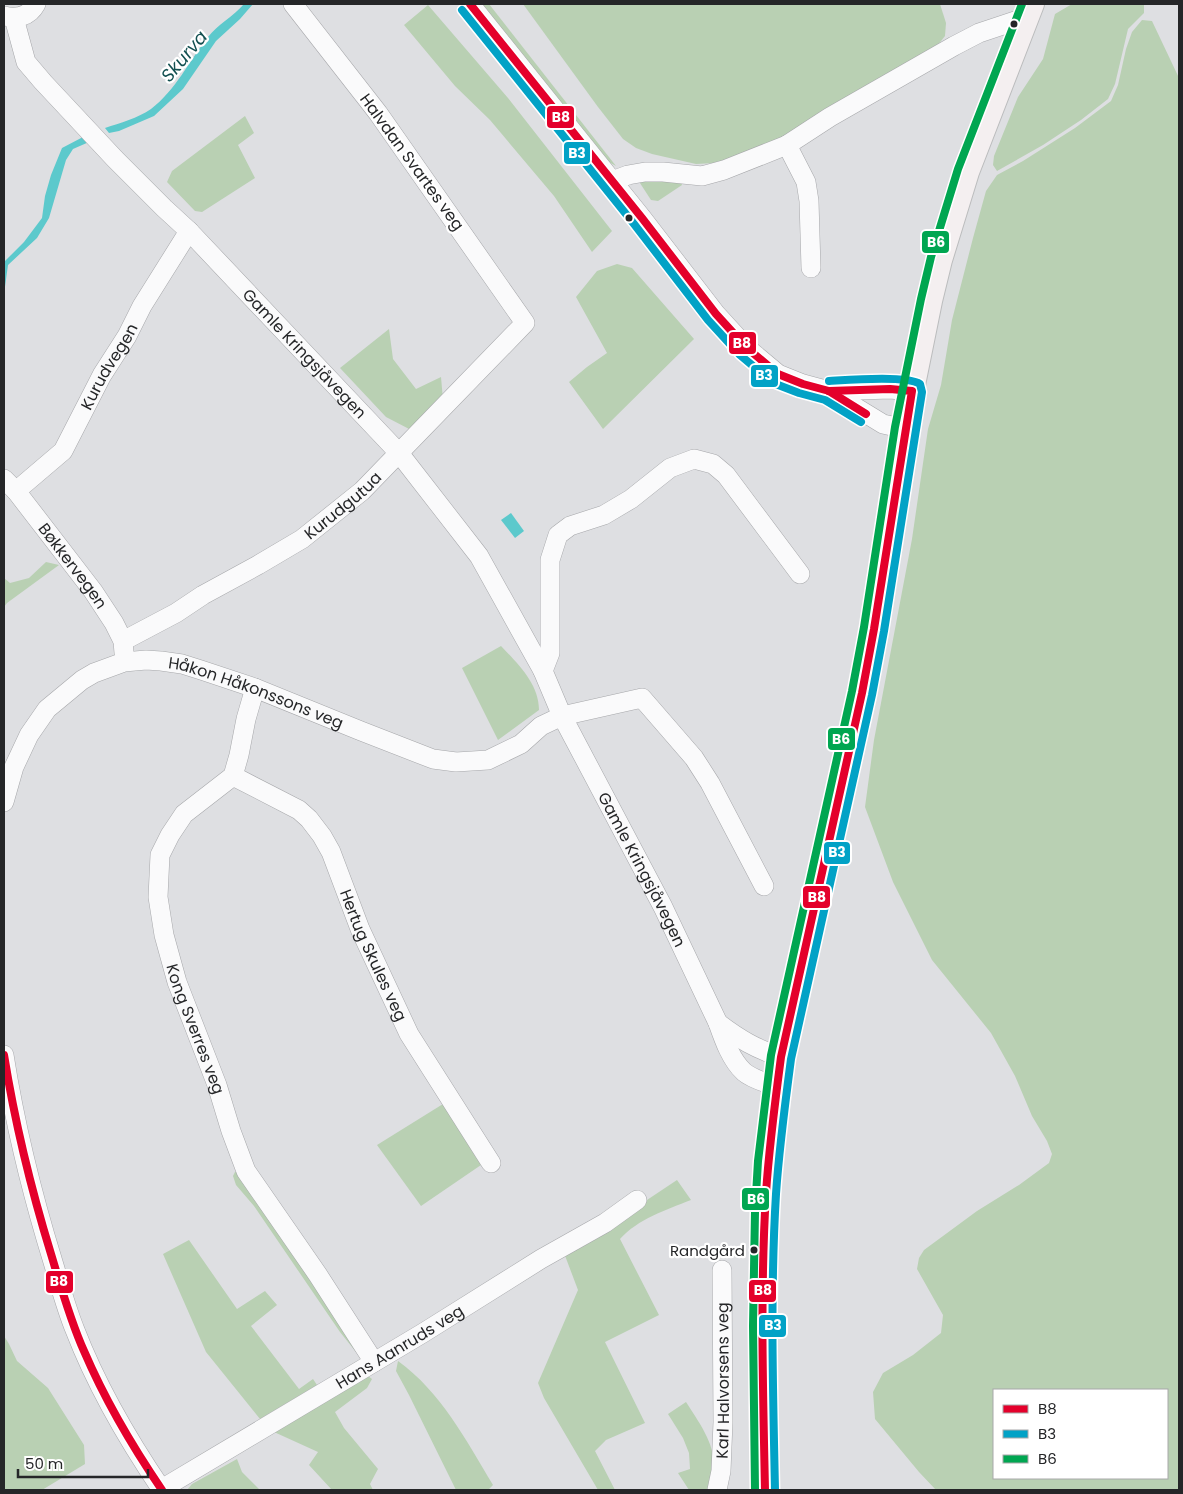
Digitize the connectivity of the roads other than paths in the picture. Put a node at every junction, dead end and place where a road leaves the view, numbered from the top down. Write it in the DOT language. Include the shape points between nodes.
graph roads {
  1 [pos="36,4"];
  2 [pos="293,4"];
  3 [pos="470,4"];
  4 [pos="1030,11"];
  5 [pos="9,17"];
  6 [pos="788,145"];
  7 [pos="612,181"];
  8 [pos="189,231"];
  9 [pos="811,268"];
  10 [pos="525,323"];
  11 [pos="829,392"];
  12 [pos="912,392"];
  13 [pos="905,428"];
  14 [pos="399,453"];
  15 [pos="10,485"];
  16 [pos="800,574"];
  17 [pos="123,641"];
  18 [pos="124,662"];
  19 [pos="543,671"];
  20 [pos="255,688"];
  21 [pos="562,716"];
  22 [pos="233,776"];
  23 [pos="4,802"];
  24 [pos="764,886"];
  25 [pos="718,1024"];
  26 [pos="4,1055"];
  27 [pos="781,1057"];
  28 [pos="777,1087"];
  29 [pos="490,1163"];
  30 [pos="637,1200"];
  31 [pos="722,1270"];
  32 [pos="374,1362"];
  33 [pos="161,1490"];
  34 [pos="717,1490"];
  35 [pos="765,1490"];
  1 -- 5 [label="street, Gamle Kringsjåvegen" via="25,16"];
  2 -- 10 [label="street, Halvdan Svartes veg" via="378,113"];
  3 -- 7 [label="street"];
  4 -- 6 [label="street" via="1015,21 979,33 954,46"];
  4 -- 12 [label="main road" via="953,218"];
  5 -- 8 [label="street, Gamle Kringsjåvegen" via="26,62 115,159"];
  6 -- 7 [label="street" via="702,176 645,172"];
  6 -- 9 [label="street" via="806,182"];
  7 -- 11 [label="street" via="716,314 747,348 778,374"];
  8 -- 14 [label="street, Gamle Kringsjåvegen"];
  8 -- 15 [label="street, Kurudvegen" via="102,375 63,451"];
  10 -- 14 [label="street, Kurudgutua"];
  11 -- 12 [label="street" via="890,389"];
  11 -- 13 [label="street" via="883,424"];
  12 -- 13 [label="main road"];
  13 -- 27 [label="main road" via="862,693"];
  14 -- 17 [label="street, Kurudgutua" via="362,491 302,539"];
  14 -- 19 [label="street, Gamle Kringsjåvegen" via="479,556"];
  15 -- 17 [label="street, Bøkkervegen" via="93,591"];
  16 -- 19 [label="street" via="726,475 713,464 694,459 670,468 604,515 570,526 558,535 550,560 550,653"];
  17 -- 18 [label="street, Bøkkervegen"];
  18 -- 20 [label="street, Håkon Håkonssons veg" via="146,660 182,664"];
  18 -- 23 [label="street, Håkon Håkonssons veg" via="82,680 47,710 29,735 14,766"];
  19 -- 21 [label="street, Gamle Kringsjåvegen"];
  20 -- 21 [label="street, Håkon Håkonssons veg" via="433,759 456,762 488,760 521,744 541,726"];
  20 -- 22 [label="street"];
  21 -- 24 [label="street" via="642,698 694,758"];
  21 -- 25 [label="street, Gamle Kringsjåvegen" via="663,907"];
  22 -- 29 [label="street, Hertug Skules veg" via="299,810 322,836 360,929 410,1034"];
  22 -- 32 [label="street, Kong Sverres veg" via="184,814 160,855 158,897 164,935 177,982 246,1171"];
  25 -- 27 [label="street, Gamle Kringsjåvegen" via="746,1044"];
  25 -- 28 [label="street, Gamle Kringsjåvegen" via="725,1043 745,1073"];
  26 -- 33 [label="street" via="31,1190 75,1331 130,1441"];
  27 -- 28 [label="main road"];
  28 -- 35 [label="main road" via="765,1212"];
  30 -- 32 [label="street, Hans Aanruds veg" via="605,1223"];
  31 -- 34 [label="street, Karl Halvorsens veg" via="722,1431"];
  32 -- 33 [label="street, Hans Aanruds veg"];
}
